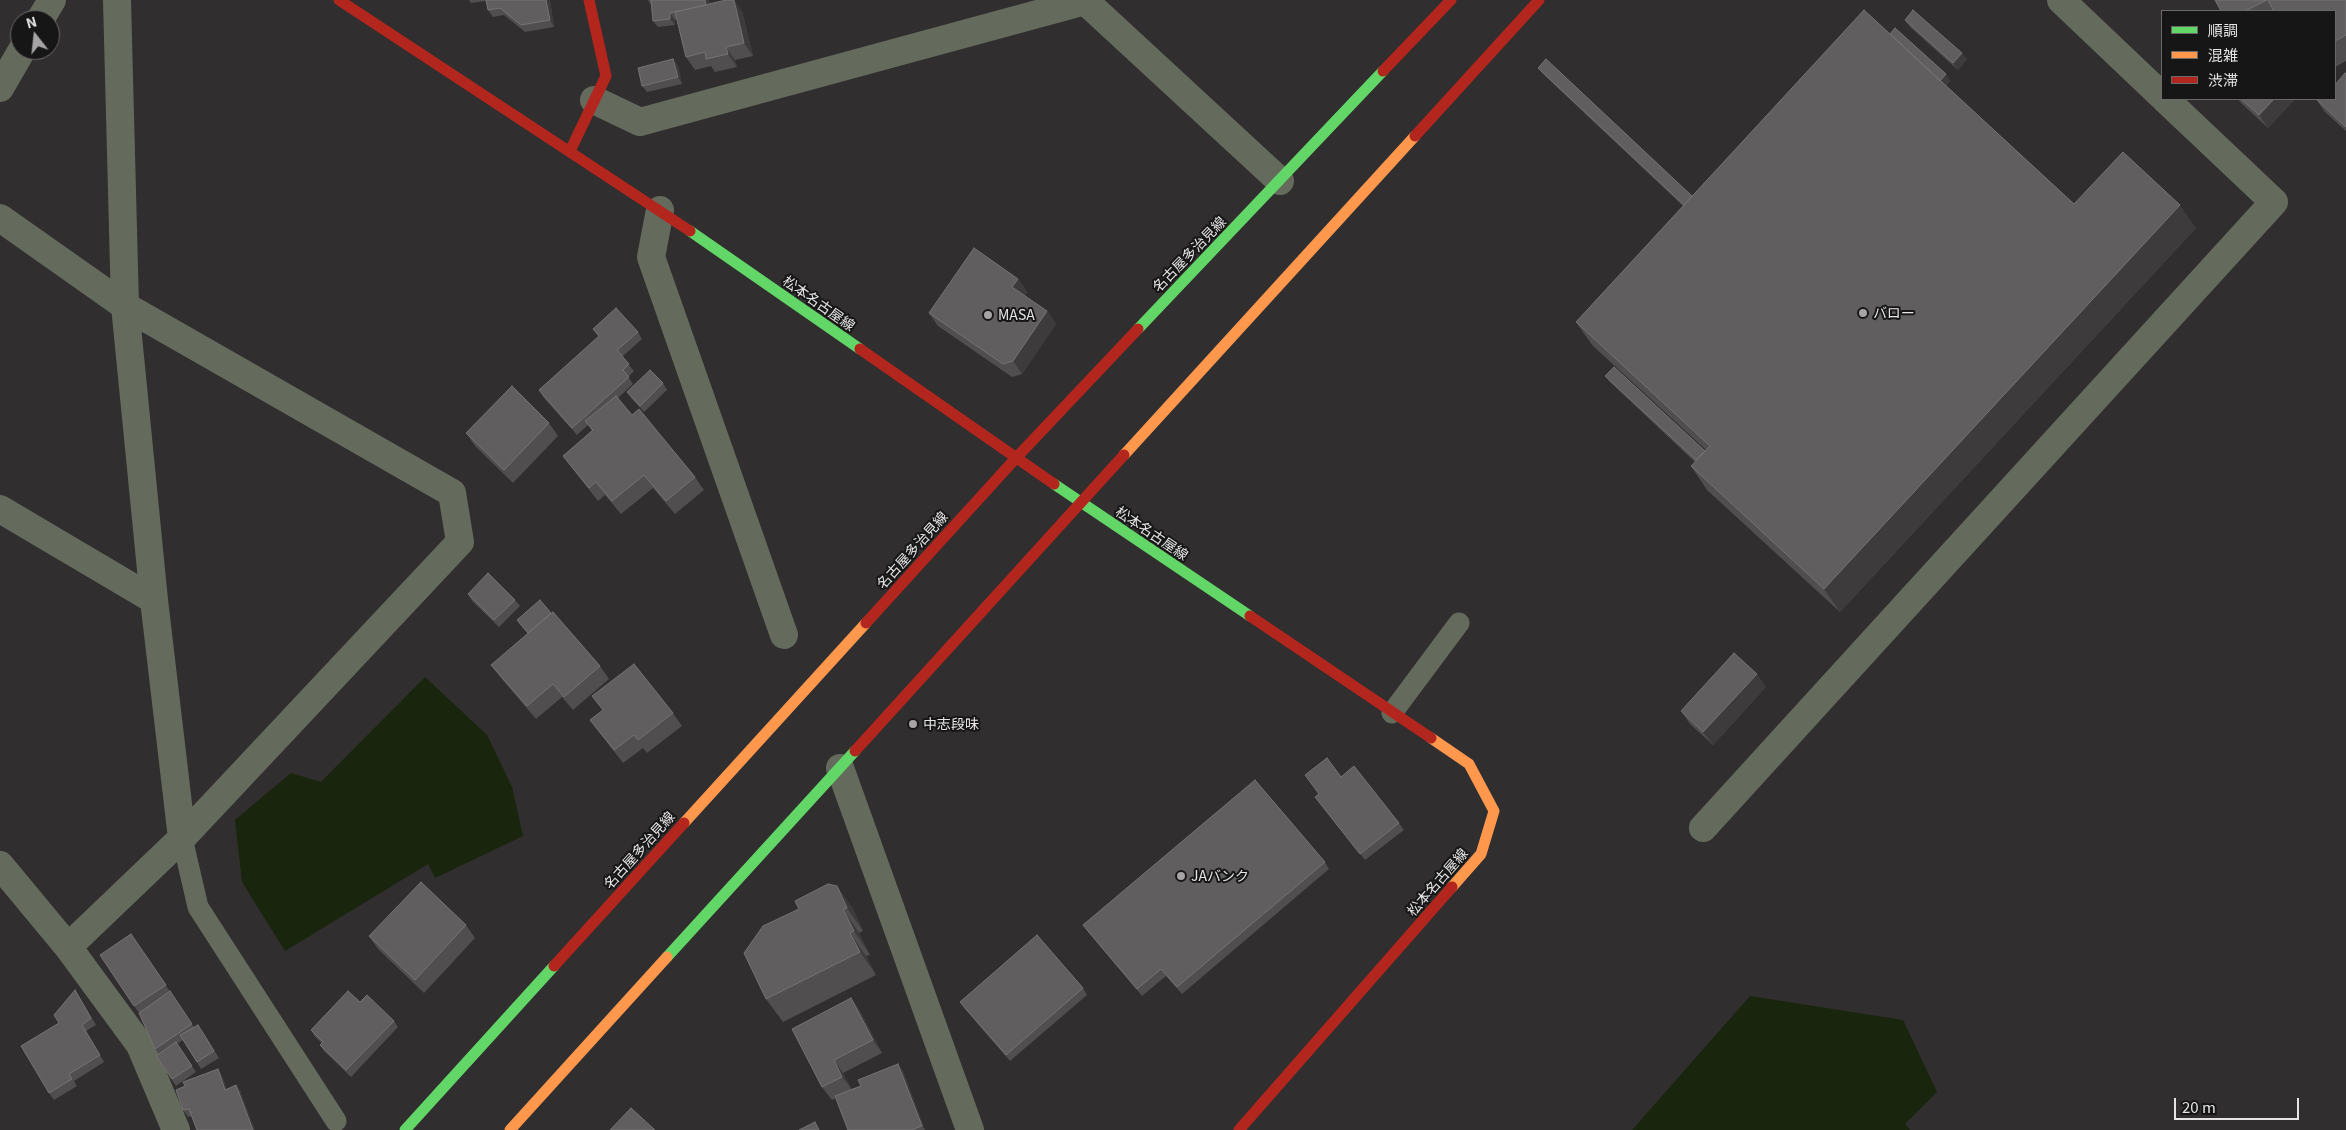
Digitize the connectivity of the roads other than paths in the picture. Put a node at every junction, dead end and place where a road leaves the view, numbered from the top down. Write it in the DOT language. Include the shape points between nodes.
graph roads {
  1 [pos="117,0"];
  2 [pos="339,0"];
  3 [pos="589,0"];
  4 [pos="1452,0"];
  5 [pos="1539,0"];
  6 [pos="2061,0"];
  7 [pos="1086,1"];
  8 [pos="16,60"];
  9 [pos="0,88"];
  10 [pos="2161,95"];
  11 [pos="594,100"];
  12 [pos="2166,100"];
  13 [pos="570,151"];
  14 [pos="1280,181"];
  15 [pos="660,210"];
  16 [pos="0,218"];
  17 [pos="125,306"];
  18 [pos="1016,458"];
  19 [pos="1082,503"];
  20 [pos="0,509"];
  21 [pos="154,600"];
  22 [pos="1459,622"];
  23 [pos="784,636"];
  24 [pos="1392,713"];
  25 [pos="840,768"];
  26 [pos="1703,828"];
  27 [pos="182,838"];
  28 [pos="0,865"];
  29 [pos="68,946"];
  30 [pos="336,1121"];
  31 [pos="176,1130"];
  32 [pos="405,1130"];
  33 [pos="510,1130"];
  34 [pos="970,1130"];
  35 [pos="1239,1130"];
  1 -- 17 [label="street"];
  2 -- 13 [label="main road, 松本名古屋線"];
  3 -- 11 [label="main road" via="606,76"];
  4 -- 14 [label="main road, 名古屋多治見線"];
  5 -- 19 [label="main road"];
  6 -- 10 [label="street"];
  7 -- 11 [label="street" via="640,122"];
  7 -- 14 [label="street"];
  8 -- 9 [label="street"];
  11 -- 13 [label="main road"];
  12 -- 26 [label="street" via="2274,202"];
  13 -- 15 [label="main road, 松本名古屋線"];
  14 -- 18 [label="main road, 名古屋多治見線"];
  15 -- 18 [label="main road, 松本名古屋線"];
  15 -- 23 [label="street" via="651,257"];
  16 -- 17 [label="street"];
  17 -- 21 [label="street"];
  17 -- 27 [label="street" via="452,493 460,542"];
  18 -- 19 [label="main road, 松本名古屋線"];
  18 -- 32 [label="main road, 名古屋多治見線"];
  19 -- 24 [label="main road, 松本名古屋線"];
  19 -- 25 [label="main road"];
  20 -- 21 [label="street"];
  21 -- 27 [label="street"];
  22 -- 24 [label="lane"];
  24 -- 35 [label="main road, 松本名古屋線" via="1469,764 1494,811 1481,854"];
  25 -- 33 [label="main road"];
  25 -- 34 [label="street"];
  27 -- 29 [label="street"];
  27 -- 30 [label="lane" via="198,907"];
  28 -- 29 [label="street"];
  29 -- 31 [label="street" via="140,1045"];
}
